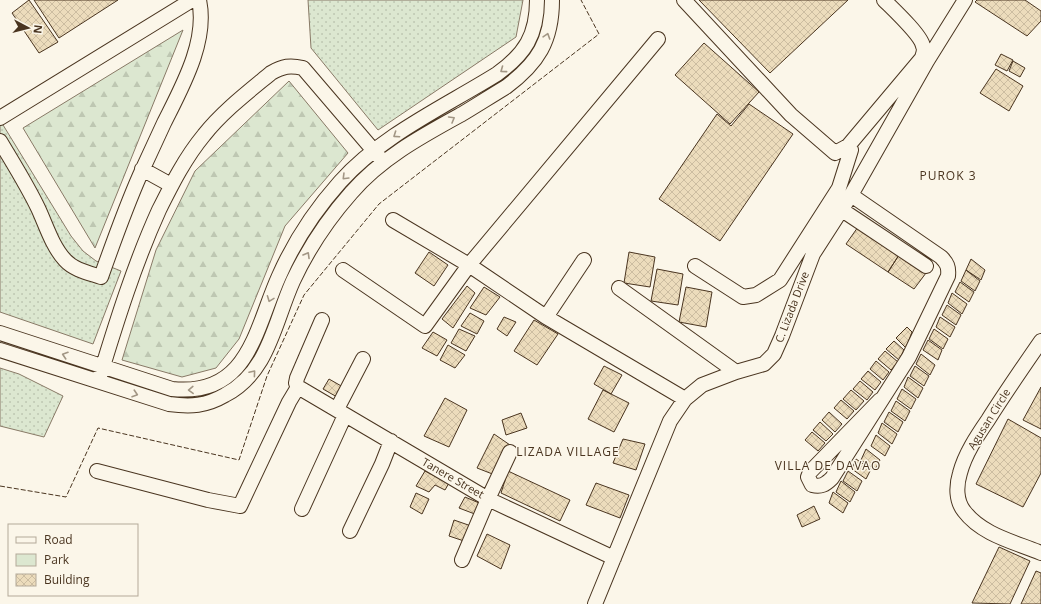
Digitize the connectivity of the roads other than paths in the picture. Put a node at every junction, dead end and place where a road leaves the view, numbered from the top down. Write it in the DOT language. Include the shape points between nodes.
graph roads {
  1 [pos="192,0"];
  2 [pos="199,0"];
  3 [pos="537,0"];
  4 [pos="552,0"];
  5 [pos="684,0"];
  6 [pos="884,0"];
  7 [pos="965,0"];
  8 [pos="658,39"];
  9 [pos="0,118"];
  10 [pos="418,121"];
  11 [pos="426,134"];
  12 [pos="0,141"];
  13 [pos="849,148"];
  14 [pos="374,151"];
  15 [pos="384,163"];
  16 [pos="867,168"];
  17 [pos="142,170"];
  18 [pos="171,185"];
  19 [pos="851,195"];
  20 [pos="842,210"];
  21 [pos="393,220"];
  22 [pos="584,260"];
  23 [pos="469,264"];
  24 [pos="695,266"];
  25 [pos="926,266"];
  26 [pos="343,270"];
  27 [pos="619,288"];
  28 [pos="546,317"];
  29 [pos="322,320"];
  30 [pos="0,333"];
  31 [pos="1041,341"];
  32 [pos="0,350"];
  33 [pos="363,359"];
  34 [pos="102,367"];
  35 [pos="736,372"];
  36 [pos="98,382"];
  37 [pos="298,387"];
  38 [pos="685,399"];
  39 [pos="880,400"];
  40 [pos="341,412"];
  41 [pos="391,441"];
  42 [pos="510,452"];
  43 [pos="97,471"];
  44 [pos="488,498"];
  45 [pos="302,509"];
  46 [pos="350,531"];
  47 [pos="1041,553"];
  48 [pos="614,558"];
  49 [pos="462,560"];
  50 [pos="595,604"];
  1 -- 9 [label="street"];
  2 -- 17 [label="street" via="202,11 194,55 184,83"];
  3 -- 10 [label="street, one-way" via="537,12 529,40 511,64"];
  11 -- 4 [label="street, one-way" via="494,94 521,75 534,62 549,31"];
  5 -- 13 [label="street" via="791,115 830,150 835,153"];
  6 -- 13 [label="street" via="919,38 924,46 924,53"];
  7 -- 16 [label="street, C. Lizada Drive" via="927,61"];
  8 -- 23 [label="street"];
  10 -- 11 [label="street"];
  10 -- 14 [label="street, one-way"];
  11 -- 15 [label="street"];
  12 -- 17 [label="street" via="24,182 58,251 73,266 101,277"];
  13 -- 16 [label="street"];
  13 -- 24 [label="street" via="839,188 780,280 756,295 743,297"];
  14 -- 15 [label="street"];
  14 -- 18 [label="street" via="308,73 303,68 289,66 270,73 217,121 193,149"];
  14 -- 34 [label="street, one-way" via="340,182 292,248 278,276 253,344 245,358 226,378 198,390 185,391"];
  36 -- 15 [label="street, one-way" via="169,404 185,406 201,405 234,391 257,367 292,283 326,224 352,192"];
  16 -- 19 [label="street, C. Lizada Drive"];
  17 -- 18 [label="street"];
  18 -- 34 [label="street" via="147,236"];
  19 -- 20 [label="street, C. Lizada Drive"];
  19 -- 39 [label="street" via="941,257 948,264 949,271 909,357"];
  20 -- 25 [label="street"];
  20 -- 35 [label="street, C. Lizada Drive" via="813,254 774,354 764,364"];
  21 -- 23 [label="street"];
  22 -- 28 [label="street"];
  23 -- 26 [label="street" via="424,326"];
  23 -- 28 [label="street"];
  27 -- 35 [label="street"];
  28 -- 38 [label="street"];
  29 -- 37 [label="street" via="297,378"];
  34 -- 30 [label="street, one-way"];
  31 -- 47 [label="street, Agusan Circle" via="971,447 960,473 957,494 963,510 978,526"];
  32 -- 36 [label="street"];
  33 -- 40 [label="street"];
  34 -- 36 [label="street"];
  35 -- 38 [label="street, C. Lizada Drive" via="702,385"];
  37 -- 40 [label="street, Tanere Street"];
  37 -- 43 [label="street" via="240,506"];
  38 -- 48 [label="street, C. Lizada Drive" via="670,421"];
  39 -- 39 [label="street" via="832,478 822,486 812,485 808,477 810,472"];
  40 -- 41 [label="street, Tanere Street"];
  40 -- 45 [label="street"];
  41 -- 44 [label="street, Tanere Street"];
  41 -- 46 [label="street"];
  42 -- 44 [label="street"];
  44 -- 48 [label="street, Tanere Street"];
  44 -- 49 [label="street"];
  48 -- 50 [label="street, C. Lizada Drive"];
}
